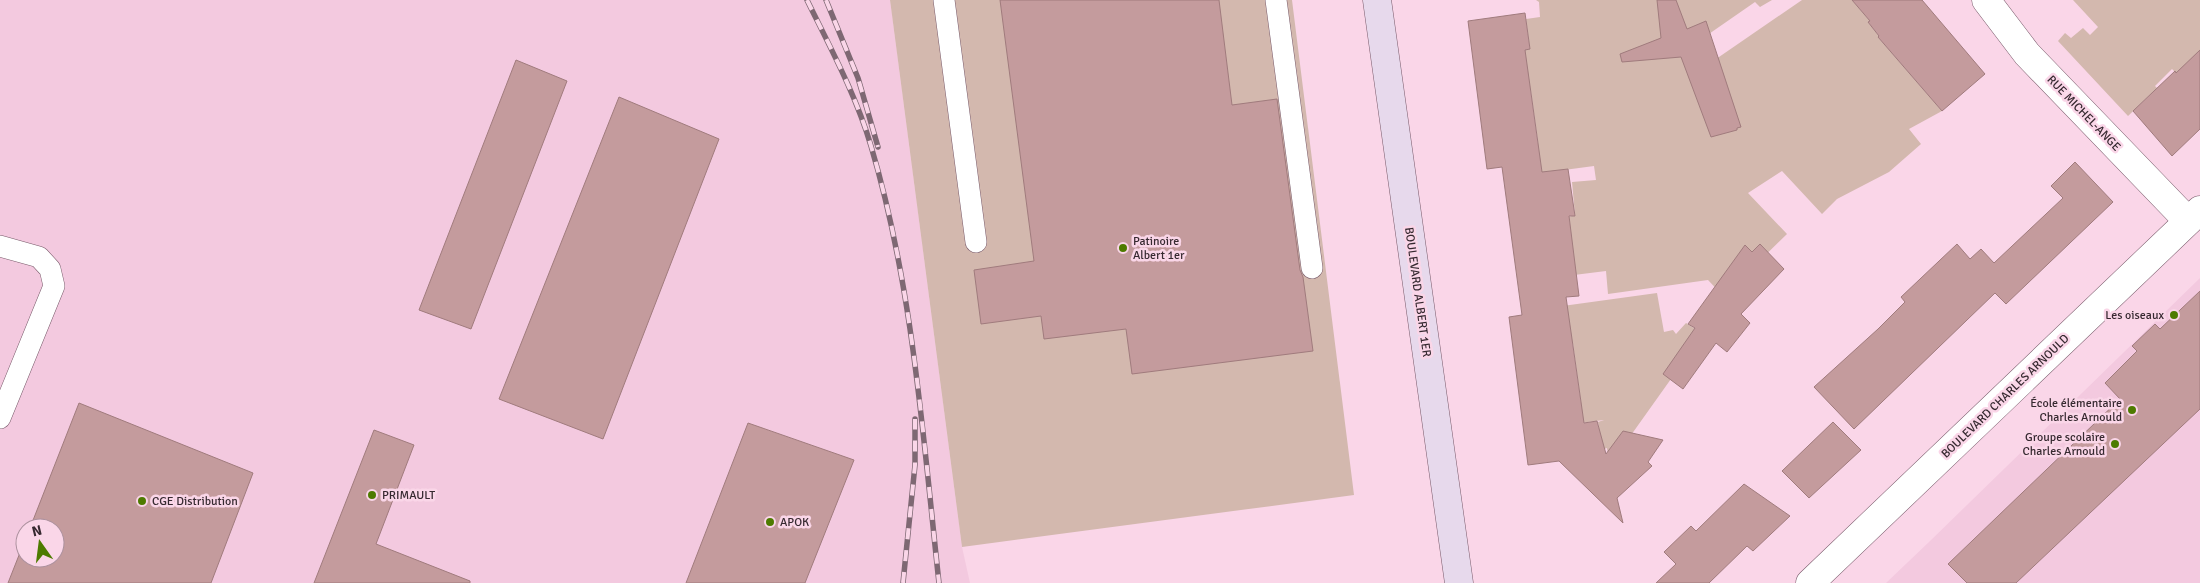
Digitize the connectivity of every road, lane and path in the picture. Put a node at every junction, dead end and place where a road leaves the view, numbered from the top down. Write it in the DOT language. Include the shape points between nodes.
graph roads {
  1 [pos="944,0"];
  2 [pos="1276,0"];
  3 [pos="1376,0"];
  4 [pos="1986,0"];
  5 [pos="2194,215"];
  6 [pos="976,242"];
  7 [pos="0,246"];
  8 [pos="1312,268"];
  9 [pos="0,418"];
  10 [pos="1459,583"];
  11 [pos="1810,583"];
  1 -- 6 [label="lane"];
  2 -- 8 [label="lane"];
  3 -- 10 [label="main road, BOULEVARD ALBERT 1ER"];
  4 -- 5 [label="street, RUE MICHEL-ANGE" via="2027,54"];
  5 -- 11 [label="street, BOULEVARD CHARLES ARNOULD"];
  7 -- 9 [label="lane" via="39,257 50,269 54,286"];
}
